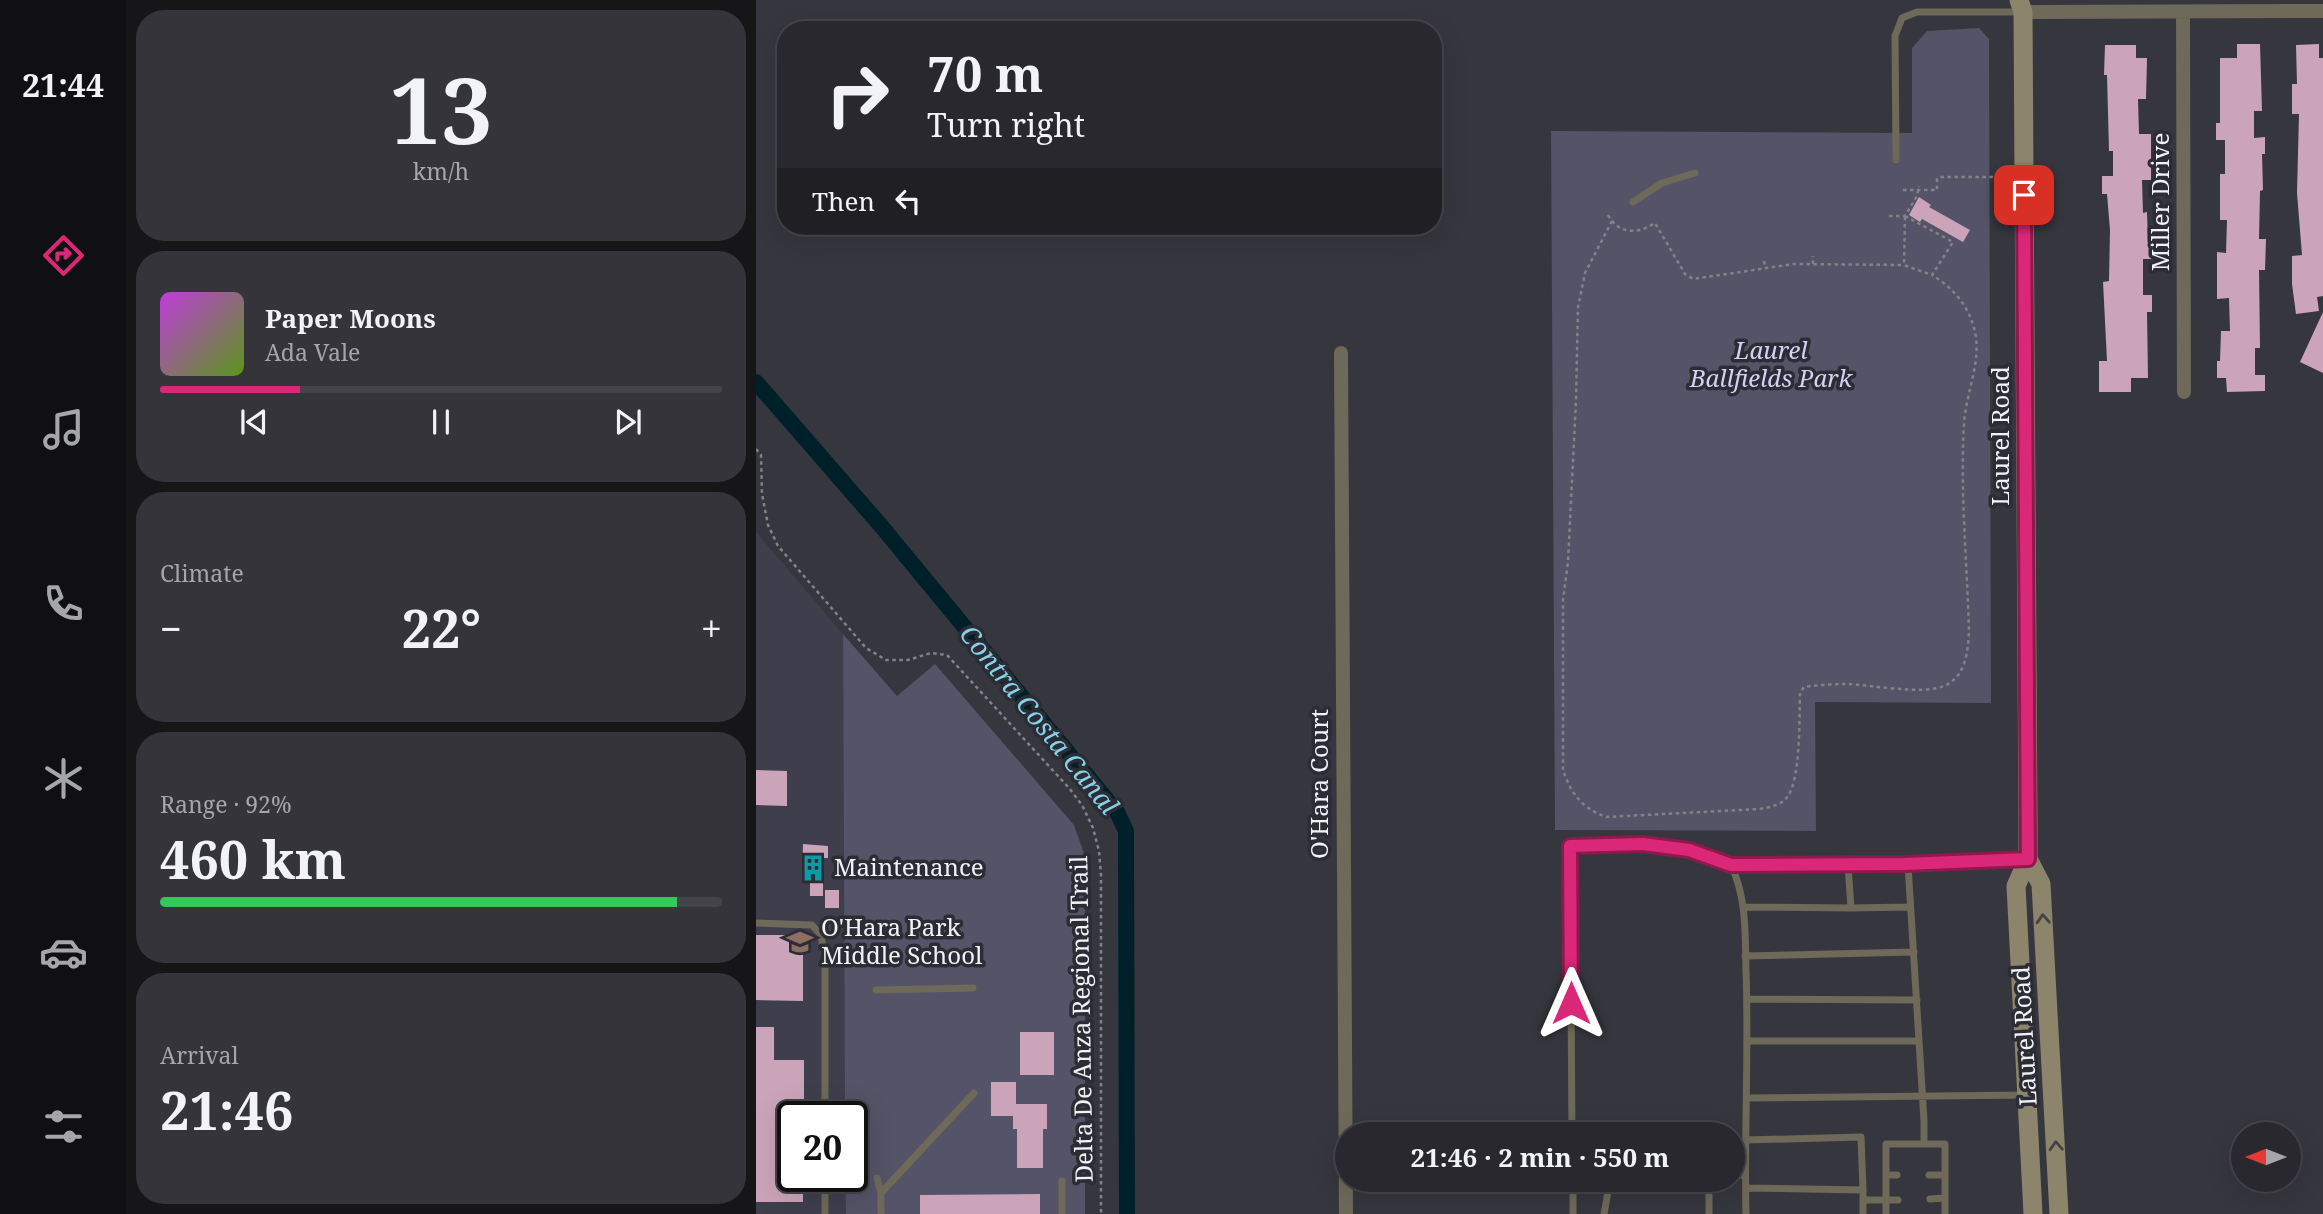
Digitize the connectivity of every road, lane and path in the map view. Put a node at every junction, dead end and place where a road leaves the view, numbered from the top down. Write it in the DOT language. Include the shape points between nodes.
graph roads {
  1 [pos="2025,4"];
  2 [pos="2183,12"];
  3 [pos="2323,12"];
  4 [pos="1896,160"];
  5 [pos="1695,173"];
  6 [pos="1993,177"];
  7 [pos="1918,188"];
  8 [pos="1903,190"];
  9 [pos="1633,202"];
  10 [pos="1608,215"];
  11 [pos="1889,216"];
  12 [pos="1905,216"];
  13 [pos="1612,221"];
  14 [pos="1813,256"];
  15 [pos="1764,261"];
  16 [pos="1813,264"];
  17 [pos="1904,265"];
  18 [pos="1765,268"];
  19 [pos="1715,270"];
  20 [pos="1932,275"];
  21 [pos="1717,277"];
  22 [pos="1341,354"];
  23 [pos="2184,392"];
  24 [pos="756,449"];
  25 [pos="2028,859"];
  26 [pos="1904,864"];
  27 [pos="1731,865"];
  28 [pos="1848,865"];
  29 [pos="1910,906"];
  30 [pos="1744,907"];
  31 [pos="1851,908"];
  32 [pos="756,923"];
  33 [pos="1913,952"];
  34 [pos="1745,956"];
  35 [pos="973,988"];
  36 [pos="876,990"];
  37 [pos="1747,999"];
  38 [pos="1917,1000"];
  39 [pos="1747,1041"];
  40 [pos="1919,1041"];
  41 [pos="974,1093"];
  42 [pos="2026,1096"];
  43 [pos="1747,1098"];
  44 [pos="1923,1098"];
  45 [pos="825,1101"];
  46 [pos="1572,1122"];
  47 [pos="1746,1140"];
  48 [pos="1924,1144"];
  49 [pos="1745,1175"];
  50 [pos="1886,1175"];
  51 [pos="1897,1175"];
  52 [pos="1929,1175"];
  53 [pos="1945,1175"];
  54 [pos="877,1178"];
  55 [pos="1062,1181"];
  56 [pos="1746,1188"];
  57 [pos="1863,1190"];
  58 [pos="825,1192"];
  59 [pos="1573,1192"];
  60 [pos="1608,1192"];
  61 [pos="1709,1192"];
  62 [pos="881,1193"];
  63 [pos="1945,1198"];
  64 [pos="1930,1199"];
  65 [pos="1863,1200"];
  66 [pos="1886,1200"];
  67 [pos="1898,1200"];
  68 [pos="825,1214"];
  69 [pos="881,1214"];
  70 [pos="1062,1214"];
  71 [pos="1101,1214"];
  72 [pos="1346,1214"];
  73 [pos="1573,1214"];
  74 [pos="1604,1214"];
  75 [pos="1709,1214"];
  76 [pos="1746,1214"];
  77 [pos="1863,1214"];
  78 [pos="1886,1214"];
  79 [pos="1945,1214"];
  80 [pos="2033,1214"];
  81 [pos="2059,1214"];
  1 -- 2 [label="street"];
  1 -- 4 [label="lane" via="1917,12 1902,18 1895,36"];
  1 -- 25 [label="main road, Laurel Road"];
  2 -- 3 [label="street"];
  2 -- 23 [label="street, Miller Drive"];
  5 -- 9 [label="lane" via="1662,183"];
  6 -- 7 [label="path" via="1940,177 1937,190"];
  7 -- 8 [label="path"];
  7 -- 12 [label="path"];
  10 -- 13 [label="path"];
  11 -- 12 [label="path"];
  12 -- 17 [label="path"];
  12 -- 20 [label="path" via="1953,242"];
  13 -- 20 [label="path" via="1585,273 1578,307 1570,535 1563,600 1563,770 1579,801 1606,817 1777,806 1788,796 1795,778 1804,687 1844,684 1924,690 1945,686 1961,670 1969,631 1964,423 1977,341 1959,297"];
  13 -- 21 [label="path" via="1635,232 1655,223 1685,274 1693,279"];
  14 -- 16 [label="path"];
  15 -- 18 [label="path"];
  16 -- 17 [label="path"];
  16 -- 18 [label="path"];
  17 -- 20 [label="path"];
  18 -- 21 [label="path"];
  19 -- 21 [label="path"];
  22 -- 72 [label="street, O'Hara Court"];
  24 -- 71 [label="path, Delta De Anza Regional Trail" via="761,455 768,525 778,546 866,648 886,660 947,655 1069,788 1094,828 1101,875"];
  25 -- 26 [label="lane"];
  25 -- 42 [label="main road, Laurel Road" via="2016,886"];
  81 -- 25 [label="main road, Laurel Road, one-way" via="2041,884"];
  26 -- 28 [label="lane"];
  26 -- 29 [label="lane" via="1908,864"];
  27 -- 28 [label="lane"];
  27 -- 30 [label="lane"];
  27 -- 46 [label="lane" via="1689,850 1643,844 1570,846"];
  28 -- 31 [label="lane"];
  29 -- 31 [label="lane"];
  29 -- 33 [label="lane"];
  30 -- 31 [label="lane"];
  30 -- 34 [label="lane"];
  32 -- 45 [label="lane" via="812,925 821,935"];
  33 -- 34 [label="lane"];
  33 -- 38 [label="lane"];
  34 -- 37 [label="lane"];
  35 -- 36 [label="lane"];
  37 -- 38 [label="lane"];
  37 -- 39 [label="lane"];
  38 -- 40 [label="lane"];
  39 -- 40 [label="lane"];
  39 -- 43 [label="lane"];
  40 -- 44 [label="lane"];
  41 -- 62 [label="lane"];
  42 -- 44 [label="lane"];
  42 -- 80 [label="main road, Laurel Road"];
  43 -- 44 [label="lane"];
  43 -- 47 [label="lane"];
  44 -- 48 [label="lane"];
  47 -- 49 [label="lane"];
  47 -- 57 [label="lane" via="1861,1137"];
  48 -- 50 [label="lane" via="1886,1144"];
  48 -- 53 [label="lane" via="1945,1144"];
  49 -- 56 [label="lane"];
  50 -- 51 [label="lane"];
  50 -- 66 [label="lane"];
  52 -- 53 [label="lane"];
  53 -- 63 [label="lane"];
  54 -- 62 [label="lane"];
  55 -- 70 [label="lane"];
  56 -- 57 [label="lane"];
  56 -- 76 [label="lane"];
  57 -- 65 [label="lane"];
  58 -- 68 [label="lane"];
  59 -- 73 [label="lane"];
  60 -- 74 [label="lane"];
  61 -- 75 [label="lane"];
  62 -- 69 [label="lane"];
  63 -- 64 [label="lane"];
  63 -- 79 [label="lane"];
  65 -- 66 [label="lane"];
  65 -- 77 [label="lane"];
  66 -- 67 [label="lane"];
  66 -- 78 [label="lane"];
}
